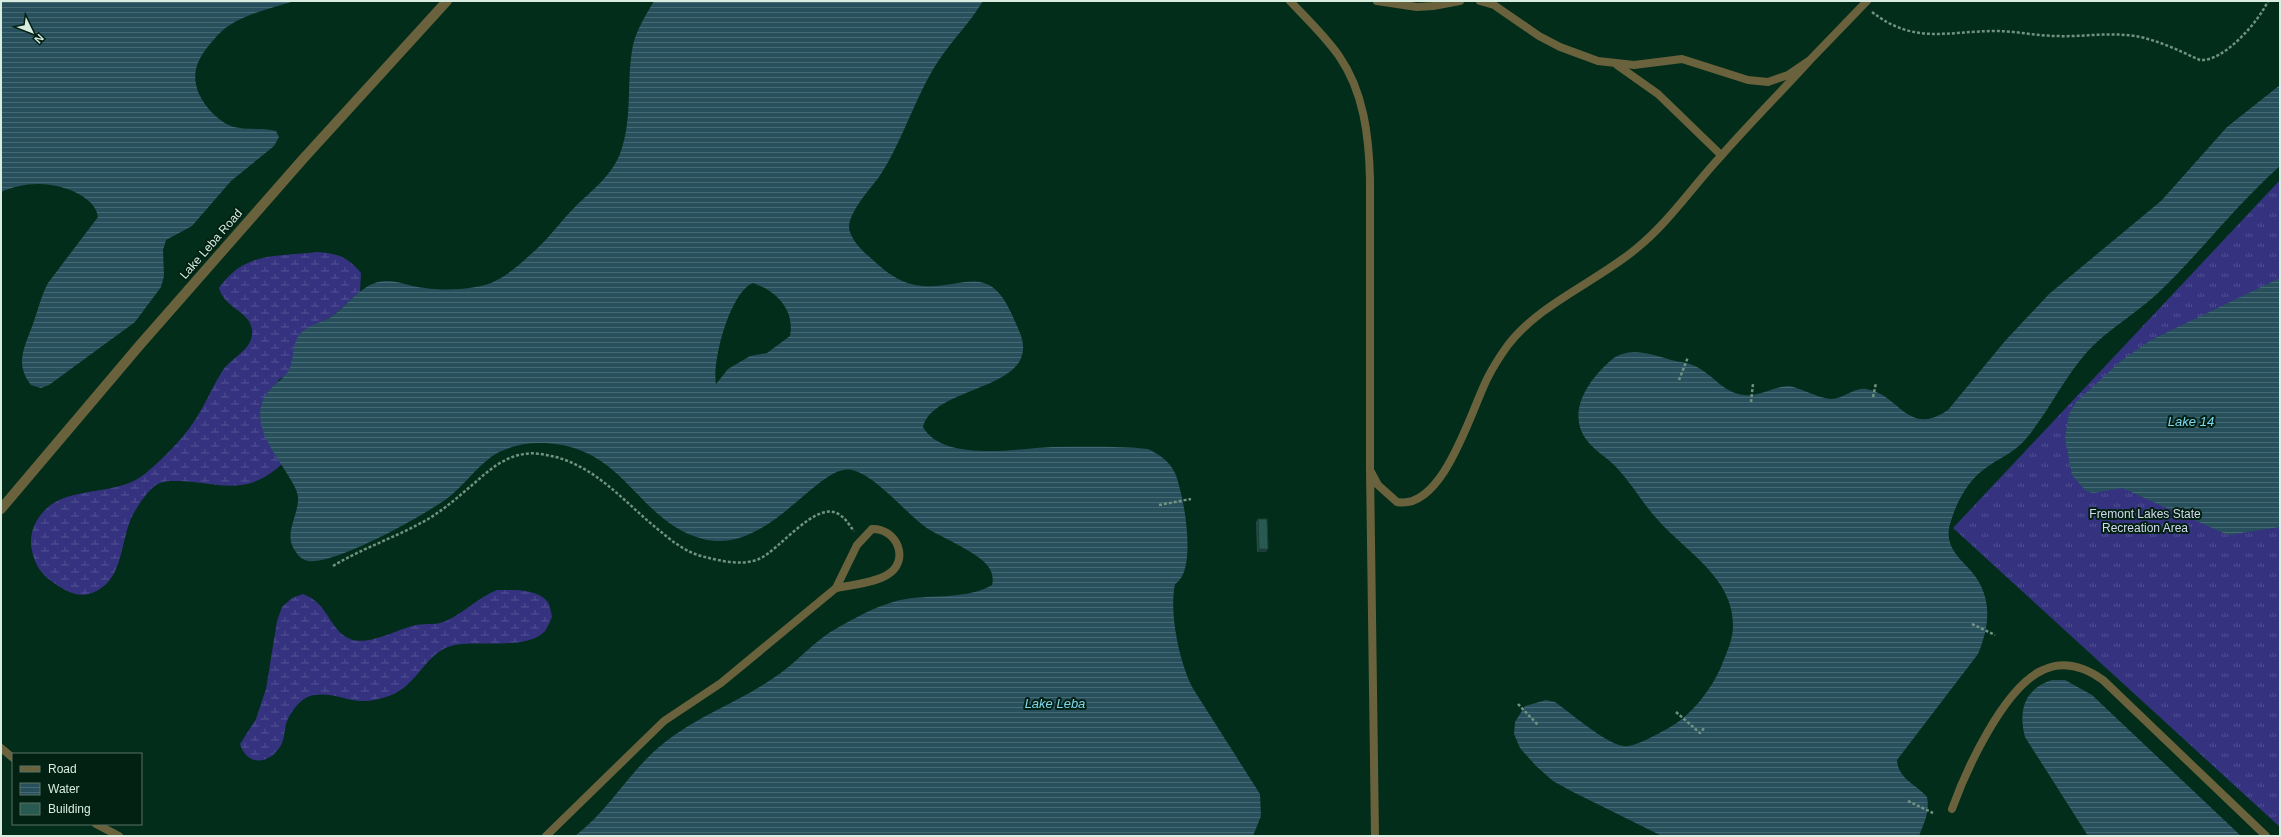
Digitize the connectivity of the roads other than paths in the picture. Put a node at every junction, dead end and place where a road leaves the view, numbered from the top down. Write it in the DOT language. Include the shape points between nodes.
graph roads {
  1 [pos="447,1"];
  2 [pos="1290,1"];
  3 [pos="1377,1"];
  4 [pos="1460,1"];
  5 [pos="1480,1"];
  6 [pos="1865,3"];
  7 [pos="1810,60"];
  8 [pos="1617,65"];
  9 [pos="1721,155"];
  10 [pos="1370,469"];
  11 [pos="1,508"];
  12 [pos="836,588"];
  13 [pos="1,748"];
  14 [pos="12,757"];
  15 [pos="1952,809"];
  16 [pos="98,825"];
  17 [pos="119,836"];
  18 [pos="546,836"];
  19 [pos="1376,836"];
  20 [pos="2266,836"];
  1 -- 11 [label="street, Lake Leba Road" via="139,346"];
  2 -- 10 [label="lane" via="1324,38 1347,69 1366,123 1370,179"];
  3 -- 4 [label="lane" via="1417,7"];
  5 -- 8 [label="lane" via="1494,5 1560,47 1581,56"];
  6 -- 7 [label="lane"];
  7 -- 8 [label="lane" via="1788,75 1768,82 1748,80 1682,59"];
  7 -- 9 [label="lane"];
  8 -- 9 [label="lane" via="1658,94"];
  9 -- 10 [label="lane" via="1658,228 1637,248 1534,320 1510,343 1487,379 1461,442 1433,486 1411,502 1396,502 1378,485"];
  10 -- 19 [label="lane"];
  12 -- 12 [label="lane" via="860,540 872,529 889,534 898,545 900,554 896,566 887,575"];
  12 -- 18 [label="lane" via="721,683 664,721"];
  13 -- 14 [label="lane"];
  15 -- 20 [label="lane" via="1972,761 2009,700 2030,677 2043,670 2071,665 2084,668 2103,680"];
  16 -- 17 [label="lane"];
}
